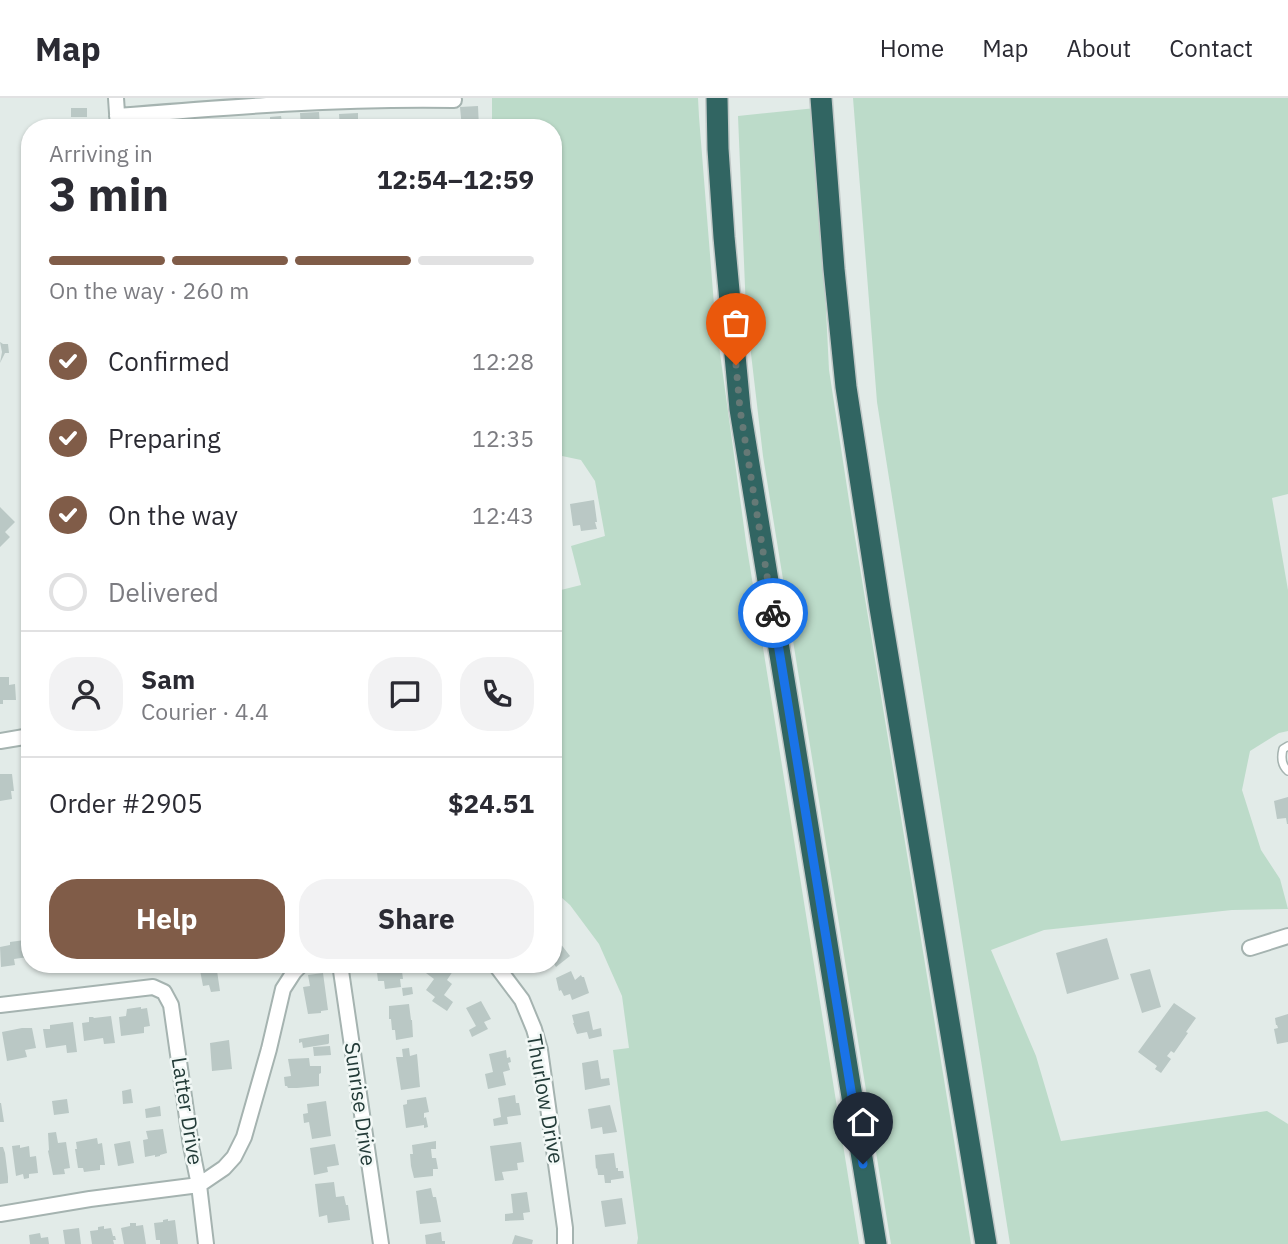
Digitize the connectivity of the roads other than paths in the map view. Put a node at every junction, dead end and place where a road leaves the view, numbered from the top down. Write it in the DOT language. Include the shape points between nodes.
graph roads {
  1 [pos="116,98"];
  2 [pos="717,98"];
  3 [pos="821,98"];
  4 [pos="454,100"];
  5 [pos="117,119"];
  6 [pos="137,119"];
  7 [pos="21,738"];
  8 [pos="0,741"];
  9 [pos="1288,746"];
  10 [pos="1288,771"];
  11 [pos="1288,936"];
  12 [pos="1250,948"];
  13 [pos="293,973"];
  14 [pos="341,973"];
  15 [pos="502,973"];
  16 [pos="0,1005"];
  17 [pos="199,1185"];
  18 [pos="0,1213"];
  19 [pos="206,1244"];
  20 [pos="381,1244"];
  21 [pos="565,1244"];
  22 [pos="876,1244"];
  23 [pos="986,1244"];
  1 -- 5 [label="street"];
  2 -- 22 [label="highway" via="740,409"];
  3 -- 23 [label="highway" via="846,387"];
  4 -- 6 [label="street" via="212,108"];
  7 -- 8 [label="street"];
  9 -- 10 [label="lane" via="1282,756"];
  11 -- 12 [label="street"];
  13 -- 17 [label="street" via="284,989 244,1137 224,1168"];
  14 -- 20 [label="street, Sunrise Drive"];
  15 -- 21 [label="street, Thurlow Drive" via="522,1000 540,1050"];
  16 -- 17 [label="street, Latter Drive" via="153,987 164,992 171,1005"];
  17 -- 18 [label="street"];
  17 -- 19 [label="street, Latter Drive"];
}
